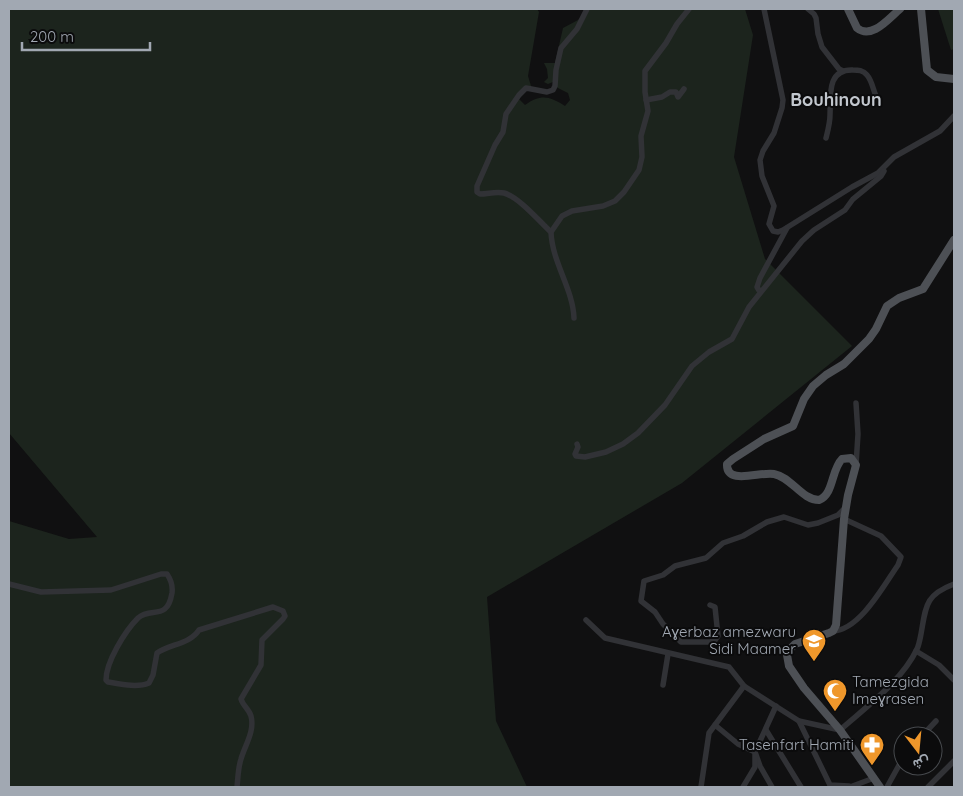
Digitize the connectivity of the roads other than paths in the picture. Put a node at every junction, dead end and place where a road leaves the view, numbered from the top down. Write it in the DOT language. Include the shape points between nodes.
graph roads {
  1 [pos="587,9"];
  2 [pos="689,9"];
  3 [pos="764,9"];
  4 [pos="808,9"];
  5 [pos="848,9"];
  6 [pos="900,9"];
  7 [pos="921,9"];
  8 [pos="843,71"];
  9 [pos="954,79"];
  10 [pos="684,89"];
  11 [pos="646,100"];
  12 [pos="878,100"];
  13 [pos="954,116"];
  14 [pos="826,138"];
  15 [pos="883,169"];
  16 [pos="787,228"];
  17 [pos="551,232"];
  18 [pos="954,240"];
  19 [pos="760,292"];
  20 [pos="574,318"];
  21 [pos="856,403"];
  22 [pos="577,444"];
  23 [pos="856,465"];
  24 [pos="846,507"];
  25 [pos="844,519"];
  26 [pos="9,584"];
  27 [pos="954,584"];
  28 [pos="710,605"];
  29 [pos="586,620"];
  30 [pos="833,631"];
  31 [pos="916,651"];
  32 [pos="668,654"];
  33 [pos="954,680"];
  34 [pos="663,685"];
  35 [pos="744,686"];
  36 [pos="776,706"];
  37 [pos="799,721"];
  38 [pos="936,721"];
  39 [pos="715,725"];
  40 [pos="931,726"];
  41 [pos="766,730"];
  42 [pos="840,730"];
  43 [pos="755,752"];
  44 [pos="954,761"];
  45 [pos="893,776"];
  46 [pos="874,778"];
  47 [pos="829,786"];
  48 [pos="237,787"];
  49 [pos="701,787"];
  50 [pos="743,787"];
  51 [pos="772,787"];
  52 [pos="801,787"];
  53 [pos="849,787"];
  54 [pos="880,787"];
  55 [pos="887,787"];
  56 [pos="928,787"];
  1 -- 17 [label="street" via="561,48 553,90 526,88 519,95 506,114 503,132 477,186 480,194 511,196"];
  2 -- 11 [label="street" via="646,69"];
  3 -- 16 [label="street" via="783,100 773,136 761,154 761,171 774,206 770,228 776,232"];
  4 -- 8 [label="street" via="816,18 824,50"];
  5 -- 6 [label="main road" via="857,28 868,32"];
  7 -- 9 [label="main road" via="927,70 936,77"];
  8 -- 12 [label="street" via="865,72"];
  8 -- 14 [label="street" via="834,78 831,86"];
  10 -- 11 [label="street" via="678,97 673,92"];
  11 -- 17 [label="street" via="648,114 640,141 642,162 624,192 607,205 576,210 562,216"];
  13 -- 15 [label="street" via="940,130 894,157"];
  15 -- 16 [label="street"];
  15 -- 19 [label="street" via="883,174 855,196 845,210 802,241"];
  16 -- 19 [label="street" via="760,278 757,287"];
  17 -- 20 [label="street" via="573,304"];
  18 -- 23 [label="main road" via="923,289 887,306 869,339 844,364 813,386 793,426 764,439 733,459 727,468 734,476 776,474 810,498 819,500 826,495 842,459 851,458"];
  19 -- 22 [label="street" via="744,313 732,339 692,366 665,405 634,437 606,452 585,457 575,455"];
  21 -- 23 [label="street"];
  23 -- 24 [label="main road"];
  24 -- 25 [label="main road"];
  24 -- 28 [label="street" via="838,515 808,525 784,517 768,522 723,543 706,558 675,566 663,576 644,581 641,601 681,642 715,640 718,636 716,610 714,605"];
  25 -- 30 [label="main road" via="838,617"];
  25 -- 30 [label="street" via="881,536 901,557 868,608 846,628"];
  26 -- 48 [label="street" via="41,592 111,590 167,574 172,582 168,606 139,617 120,644 106,673 108,682 131,685 149,683 157,653 182,643 199,630 273,607 283,611 285,616 262,640 261,665 241,699 252,723 241,758"];
  27 -- 31 [label="street" via="942,588 929,599"];
  29 -- 32 [label="street" via="604,638"];
  30 -- 42 [label="main road" via="795,644 787,656 793,674"];
  31 -- 33 [label="street"];
  31 -- 42 [label="street" via="900,676"];
  32 -- 34 [label="street"];
  32 -- 35 [label="street" via="729,668"];
  35 -- 36 [label="street"];
  35 -- 39 [label="street"];
  36 -- 37 [label="street"];
  36 -- 41 [label="street"];
  37 -- 42 [label="street"];
  37 -- 47 [label="street"];
  38 -- 40 [label="street"];
  39 -- 43 [label="street" via="738,744"];
  39 -- 49 [label="street" via="709,733"];
  41 -- 43 [label="street"];
  41 -- 52 [label="street"];
  42 -- 46 [label="main road"];
  43 -- 50 [label="street" via="755,767"];
  43 -- 51 [label="street"];
  44 -- 56 [label="street"];
  45 -- 55 [label="street"];
  46 -- 53 [label="street"];
  46 -- 54 [label="main road"];
  47 -- 53 [label="street"];
}
